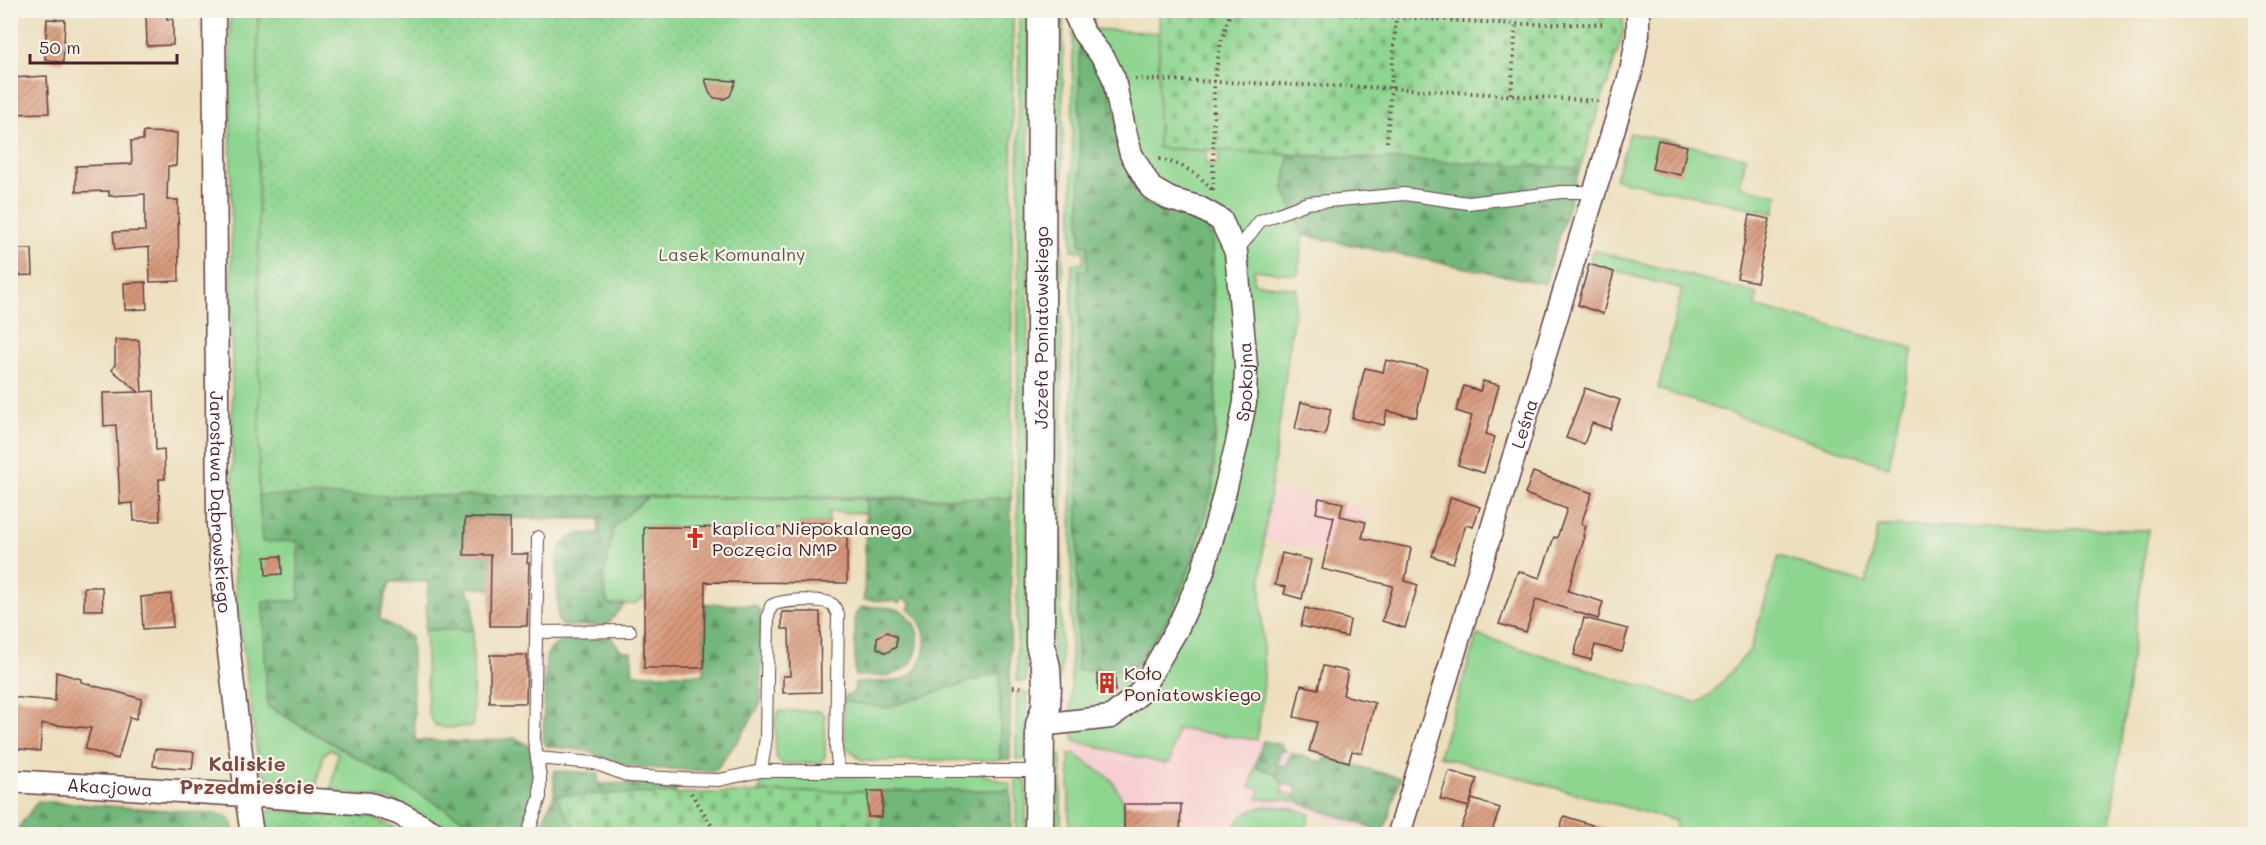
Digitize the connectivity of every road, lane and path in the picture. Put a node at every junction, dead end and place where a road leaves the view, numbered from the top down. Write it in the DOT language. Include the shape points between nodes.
graph roads {
  1 [pos="214,10"];
  2 [pos="1042,10"];
  3 [pos="1073,10"];
  4 [pos="1231,10"];
  5 [pos="1277,10"];
  6 [pos="1638,10"];
  7 [pos="1396,18"];
  8 [pos="1516,24"];
  9 [pos="1602,24"];
  10 [pos="1159,79"];
  11 [pos="1214,81"];
  12 [pos="1392,88"];
  13 [pos="1511,94"];
  14 [pos="1607,99"];
  15 [pos="1387,141"];
  16 [pos="1131,154"];
  17 [pos="1213,190"];
  18 [pos="1594,192"];
  19 [pos="1221,220"];
  20 [pos="1236,252"];
  21 [pos="538,537"];
  22 [pos="630,631"];
  23 [pos="536,632"];
  24 [pos="1013,687"];
  25 [pos="1026,687"];
  26 [pos="1040,725"];
  27 [pos="537,758"];
  28 [pos="761,771"];
  29 [pos="839,771"];
  30 [pos="1039,771"];
  31 [pos="683,779"];
  32 [pos="10,781"];
  33 [pos="246,795"];
  34 [pos="252,834"];
  35 [pos="436,834"];
  36 [pos="528,834"];
  37 [pos="717,834"];
  38 [pos="1039,834"];
  39 [pos="1400,834"];
  1 -- 33 [label="street, Jarosława Dąbrowskiego" via="218,524 226,635"];
  2 -- 26 [label="street, Józefa Poniatowskiego" via="1040,644 1031,687 1032,706"];
  3 -- 16 [label="street" via="1114,79"];
  4 -- 11 [label="path"];
  5 -- 7 [label="path"];
  6 -- 18 [label="street, Leśna" via="1631,72"];
  7 -- 8 [label="path"];
  7 -- 12 [label="path"];
  8 -- 9 [label="path"];
  8 -- 13 [label="path"];
  10 -- 11 [label="path"];
  11 -- 12 [label="path"];
  11 -- 17 [label="path"];
  12 -- 13 [label="path"];
  12 -- 15 [label="path"];
  13 -- 14 [label="path"];
  16 -- 17 [label="path" via="1172,162 1199,175"];
  16 -- 19 [label="street" via="1150,188"];
  17 -- 19 [label="path"];
  18 -- 20 [label="lane" via="1468,203 1404,194 1307,203 1260,221"];
  18 -- 39 [label="street, Leśna"];
  19 -- 20 [label="street, Spokojna"];
  20 -- 26 [label="street, Spokojna" via="1246,366 1245,402 1202,574 1177,629 1139,694 1111,717"];
  21 -- 23 [label="lane"];
  22 -- 23 [label="lane"];
  23 -- 27 [label="lane"];
  24 -- 25 [label="path"];
  26 -- 30 [label="street, Józefa Poniatowskiego"];
  27 -- 31 [label="lane" via="594,763 629,776"];
  27 -- 36 [label="lane" via="540,797"];
  28 -- 29 [label="lane"];
  28 -- 29 [label="lane" via="771,606 778,602 823,601 838,614"];
  28 -- 31 [label="lane" via="719,780"];
  29 -- 30 [label="lane"];
  30 -- 38 [label="street, Józefa Poniatowskiego"];
  31 -- 37 [label="path"];
  32 -- 33 [label="street, Akacjowa"];
  33 -- 34 [label="street, Jarosława Dąbrowskiego"];
  33 -- 35 [label="street" via="370,804 398,813"];
}
